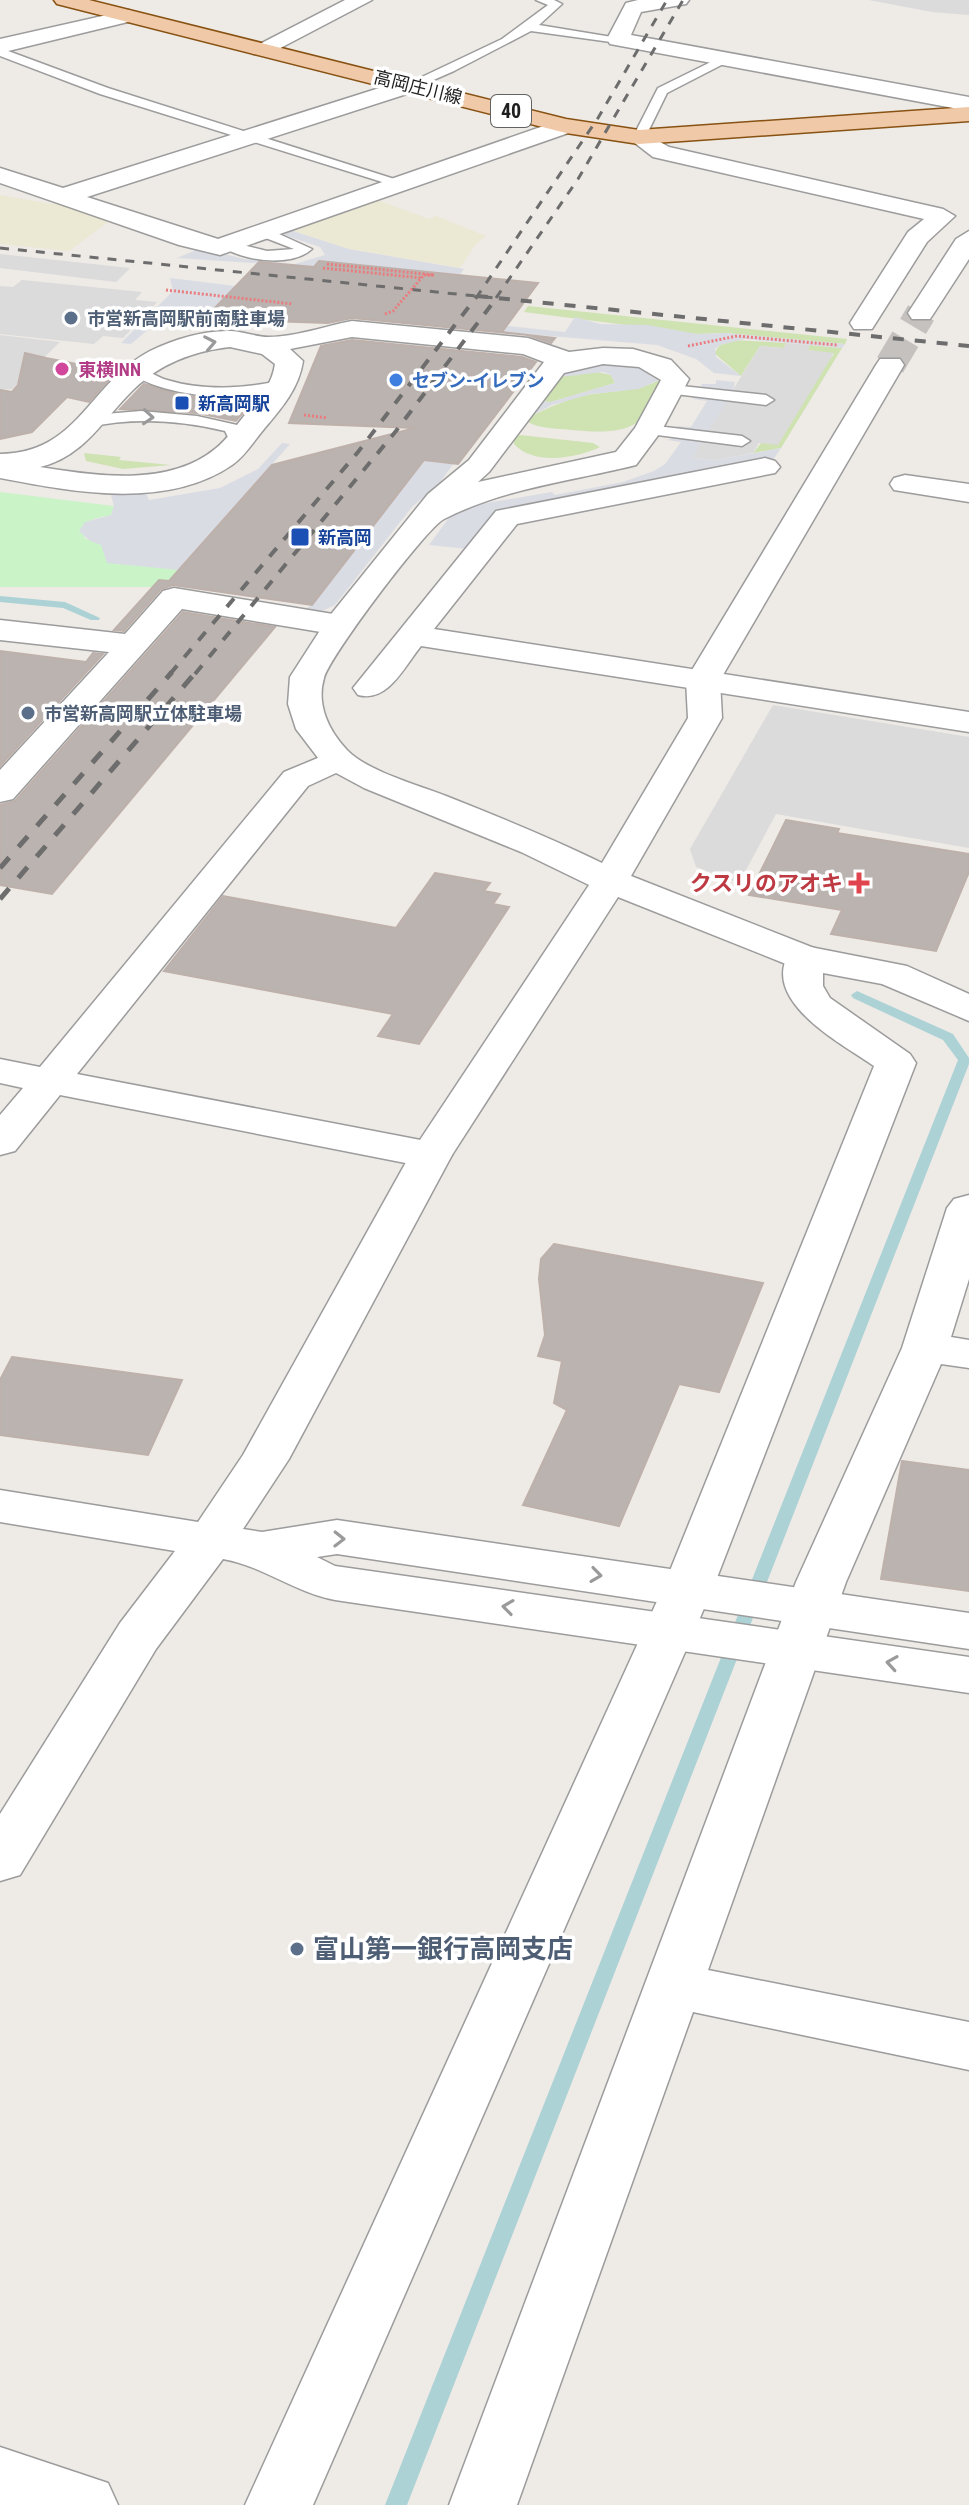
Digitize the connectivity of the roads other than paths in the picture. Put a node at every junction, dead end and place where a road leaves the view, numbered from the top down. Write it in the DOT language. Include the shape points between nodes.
graph roads {
  1 [pos="64,0"];
  2 [pos="362,0"];
  3 [pos="542,0"];
  4 [pos="679,0"];
  5 [pos="635,4"];
  6 [pos="129,16"];
  7 [pos="533,28"];
  8 [pos="618,39"];
  9 [pos="0,49"];
  10 [pos="261,49"];
  11 [pos="727,59"];
  12 [pos="411,85"];
  13 [pos="969,104"];
  14 [pos="969,114"];
  15 [pos="566,126"];
  16 [pos="247,136"];
  17 [pos="639,137"];
  18 [pos="0,175"];
  19 [pos="400,183"];
  20 [pos="67,195"];
  21 [pos="263,232"];
  22 [pos="969,239"];
  23 [pos="227,245"];
  24 [pos="921,313"];
  25 [pos="863,323"];
  26 [pos="269,345"];
  27 [pos="566,361"];
  28 [pos="890,365"];
  29 [pos="138,371"];
  30 [pos="282,385"];
  31 [pos="672,390"];
  32 [pos="766,400"];
  33 [pos="88,422"];
  34 [pos="643,438"];
  35 [pos="742,441"];
  36 [pos="238,442"];
  37 [pos="65,447"];
  38 [pos="488,454"];
  39 [pos="0,466"];
  40 [pos="765,467"];
  41 [pos="969,471"];
  42 [pos="178,476"];
  43 [pos="969,493"];
  44 [pos="429,514"];
  45 [pos="339,625"];
  46 [pos="0,630"];
  47 [pos="412,635"];
  48 [pos="133,645"];
  49 [pos="703,680"];
  50 [pos="370,688"];
  51 [pos="969,722"];
  52 [pos="337,760"];
  53 [pos="0,791"];
  54 [pos="610,881"];
  55 [pos="805,958"];
  56 [pos="969,1009"];
  57 [pos="0,1071"];
  58 [pos="49,1081"];
  59 [pos="0,1142"];
  60 [pos="431,1155"];
  61 [pos="969,1208"];
  62 [pos="947,1351"];
  63 [pos="0,1506"];
  64 [pos="210,1541"];
  65 [pos="692,1611"];
  66 [pos="790,1625"];
  67 [pos="969,1631"];
  68 [pos="969,1675"];
  69 [pos="0,1860"];
  70 [pos="672,1985"];
  71 [pos="969,2046"];
  72 [pos="0,2477"];
  73 [pos="84,2505"];
  74 [pos="279,2505"];
  75 [pos="483,2505"];
  1 -- 6 [label="main road, 高岡庄川線 / 40"];
  2 -- 10 [label="street"];
  3 -- 7 [label="lane" via="556,4"];
  4 -- 5 [label="street"];
  5 -- 8 [label="street"];
  6 -- 9 [label="street"];
  6 -- 10 [label="main road, 高岡庄川線 / 40"];
  7 -- 8 [label="lane"];
  7 -- 12 [label="lane"];
  8 -- 11 [label="street"];
  9 -- 16 [label="lane" via="104,91"];
  10 -- 12 [label="main road, 高岡庄川線 / 40"];
  11 -- 13 [label="street"];
  11 -- 17 [label="lane" via="662,91"];
  12 -- 15 [label="main road, 高岡庄川線 / 40"];
  12 -- 16 [label="street"];
  14 -- 17 [label="main road, 高岡庄川線 / 40"];
  15 -- 17 [label="main road, 高岡庄川線 / 40"];
  15 -- 19 [label="street"];
  16 -- 19 [label="lane"];
  16 -- 20 [label="street"];
  17 -- 25 [label="street" via="661,152 943,216 917,237"];
  18 -- 20 [label="street"];
  19 -- 21 [label="street"];
  20 -- 23 [label="street" via="188,240"];
  21 -- 23 [label="street"];
  21 -- 23 [label="lane" via="305,249 284,256"];
  22 -- 24 [label="street"];
  26 -- 27 [label="street" via="352,329 528,346"];
  29 -- 26 [label="street, one-way" via="214,341"];
  26 -- 30 [label="street" via="289,361"];
  27 -- 31 [label="street" via="603,356 641,359 670,371 675,379"];
  27 -- 38 [label="street" via="544,376"];
  28 -- 49 [label="street"];
  29 -- 30 [label="lane" via="147,381 191,387 263,391"];
  29 -- 33 [label="street"];
  30 -- 36 [label="street"];
  31 -- 32 [label="lane"];
  31 -- 34 [label="street"];
  33 -- 36 [label="lane, one-way" via="111,415 210,422 231,428"];
  33 -- 37 [label="street"];
  34 -- 35 [label="lane"];
  34 -- 38 [label="street" via="622,454 573,464 533,464"];
  34 -- 44 [label="street" via="626,459 487,489"];
  36 -- 42 [label="street" via="220,460"];
  37 -- 39 [label="street" via="48,457"];
  37 -- 42 [label="street" via="70,464 84,472"];
  38 -- 44 [label="street"];
  39 -- 42 [label="street" via="121,484"];
  40 -- 47 [label="street" via="507,517"];
  41 -- 43 [label="street" via="914,474"];
  44 -- 45 [label="street"];
  45 -- 48 [label="street" via="174,598"];
  45 -- 52 [label="street" via="307,677 305,704 313,729"];
  46 -- 48 [label="street"];
  47 -- 49 [label="street"];
  47 -- 50 [label="street"];
  48 -- 53 [label="street"];
  49 -- 51 [label="street"];
  49 -- 54 [label="street" via="705,718"];
  52 -- 54 [label="street"];
  52 -- 58 [label="street" via="296,779"];
  54 -- 55 [label="street"];
  54 -- 60 [label="street"];
  55 -- 56 [label="street" via="893,974"];
  55 -- 65 [label="street" via="803,986 815,1006 896,1063"];
  57 -- 58 [label="street"];
  58 -- 59 [label="street"];
  58 -- 60 [label="street"];
  60 -- 64 [label="street" via="265,1459"];
  61 -- 62 [label="street"];
  62 -- 66 [label="street"];
  63 -- 64 [label="street"];
  64 -- 65 [label="street" via="262,1549 335,1583"];
  64 -- 69 [label="street" via="138,1636"];
  65 -- 66 [label="street"];
  65 -- 74 [label="street"];
  66 -- 67 [label="street"];
  68 -- 66 [label="street, one-way"];
  66 -- 70 [label="street"];
  70 -- 71 [label="street"];
  70 -- 75 [label="street"];
  72 -- 73 [label="street"];
}
